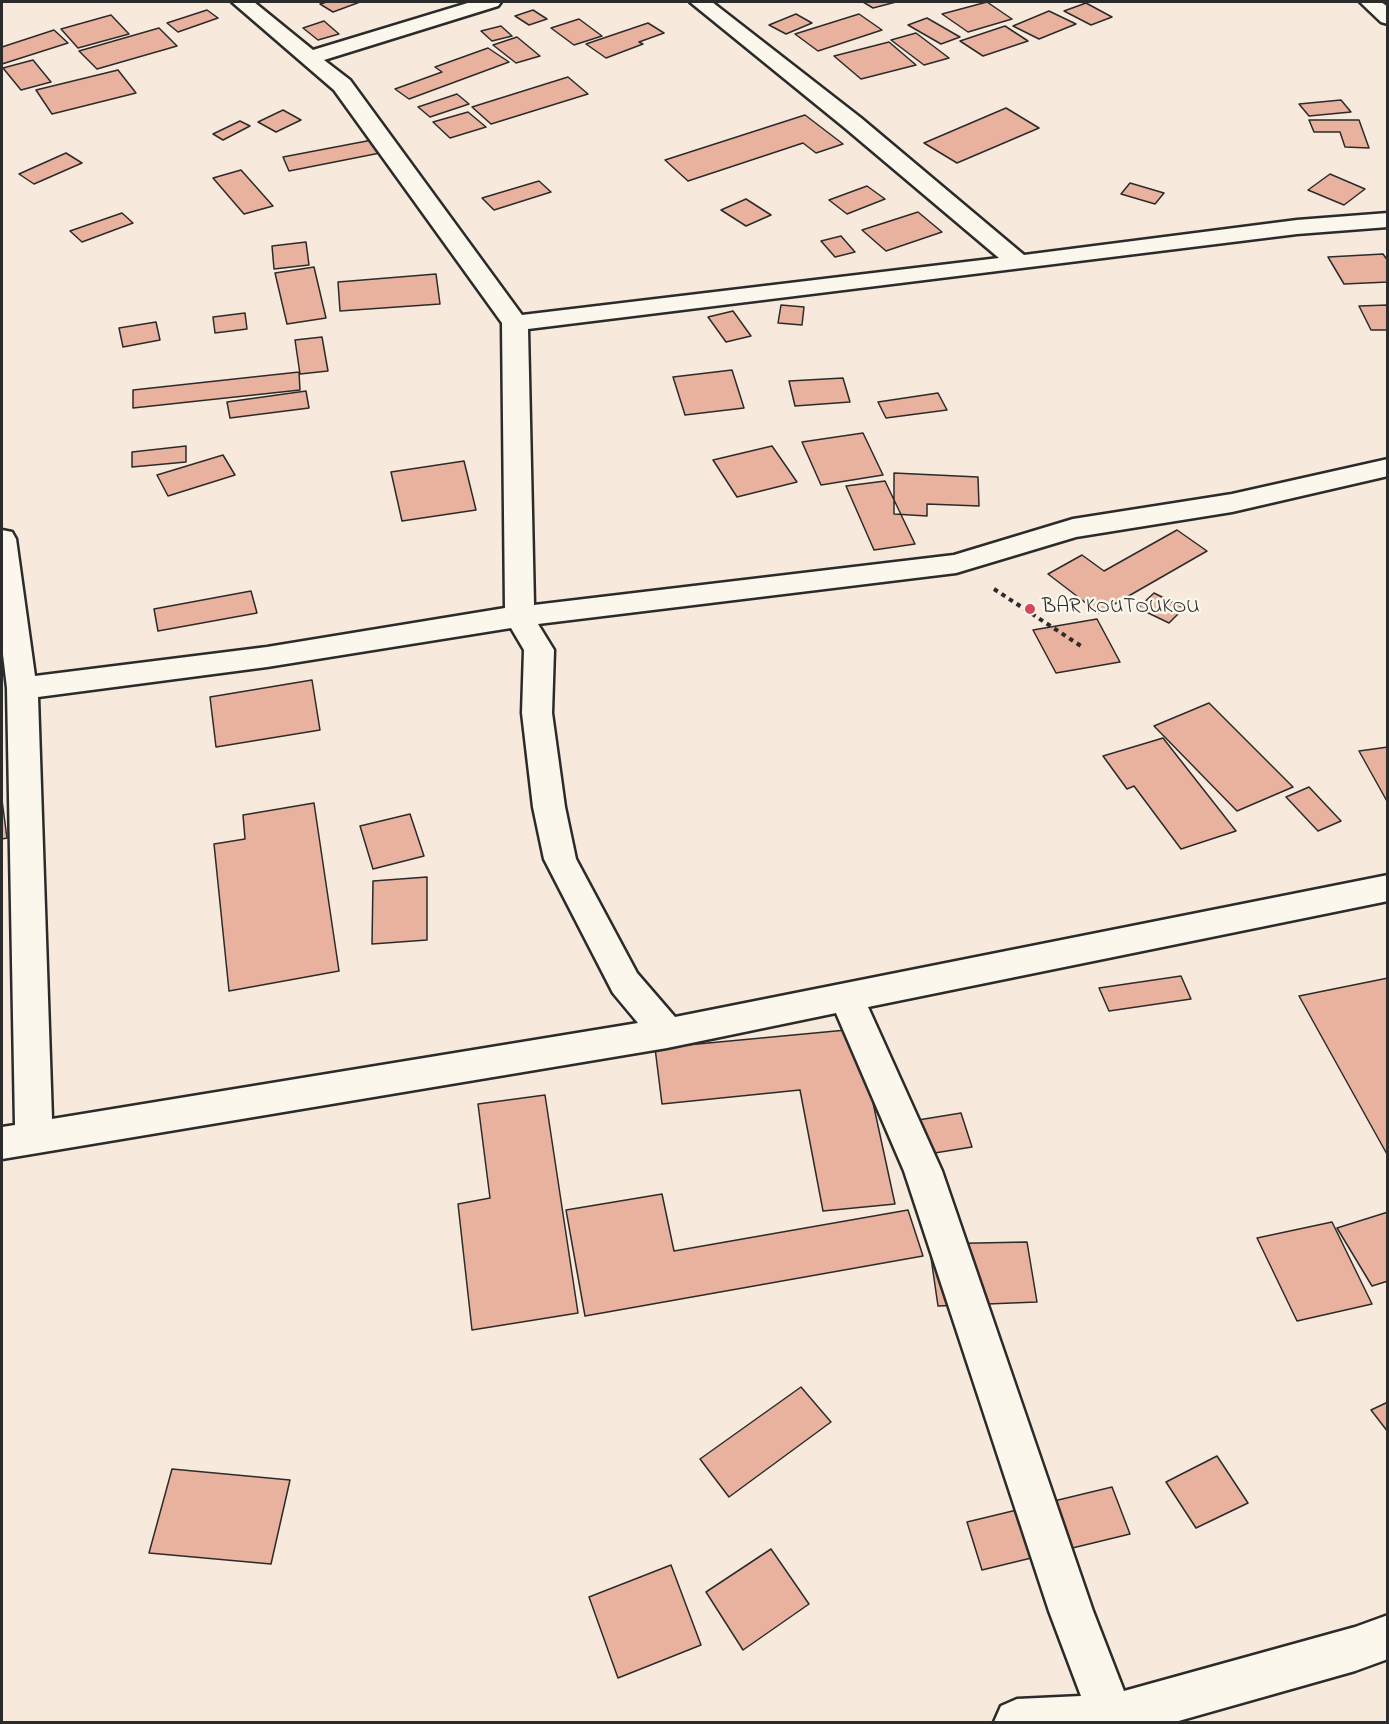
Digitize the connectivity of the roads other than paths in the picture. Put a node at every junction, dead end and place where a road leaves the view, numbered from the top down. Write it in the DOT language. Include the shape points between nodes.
graph roads {
  1 [pos="242,2"];
  2 [pos="491,2"];
  3 [pos="700,2"];
  4 [pos="1370,2"];
  5 [pos="1388,18"];
  6 [pos="308,58"];
  7 [pos="1388,220"];
  8 [pos="1018,263"];
  9 [pos="515,323"];
  10 [pos="1385,473"];
  11 [pos="2,539"];
  12 [pos="520,618"];
  13 [pos="22,688"];
  14 [pos="1388,888"];
  15 [pos="846,997"];
  16 [pos="667,1033"];
  17 [pos="18,1140"];
  18 [pos="1388,1637"];
  19 [pos="1112,1720"];
  20 [pos="1017,1722"];
  1 -- 6 [label="street"];
  2 -- 6 [label="street"];
  3 -- 8 [label="street" via="853,123"];
  4 -- 5 [label="street"];
  6 -- 9 [label="street" via="342,85"];
  7 -- 8 [label="street" via="1297,227"];
  8 -- 9 [label="street"];
  9 -- 12 [label="street"];
  10 -- 12 [label="street" via="1073,528 956,564"];
  11 -- 13 [label="street"];
  12 -- 13 [label="street" via="267,657"];
  12 -- 16 [label="street" via="539,650 537,713 560,859 625,983"];
  13 -- 17 [label="street"];
  14 -- 15 [label="street"];
  15 -- 16 [label="street"];
  15 -- 19 [label="street" via="923,1172 1067,1600"];
  16 -- 17 [label="street"];
  18 -- 19 [label="street"];
  19 -- 20 [label="street"];
}
